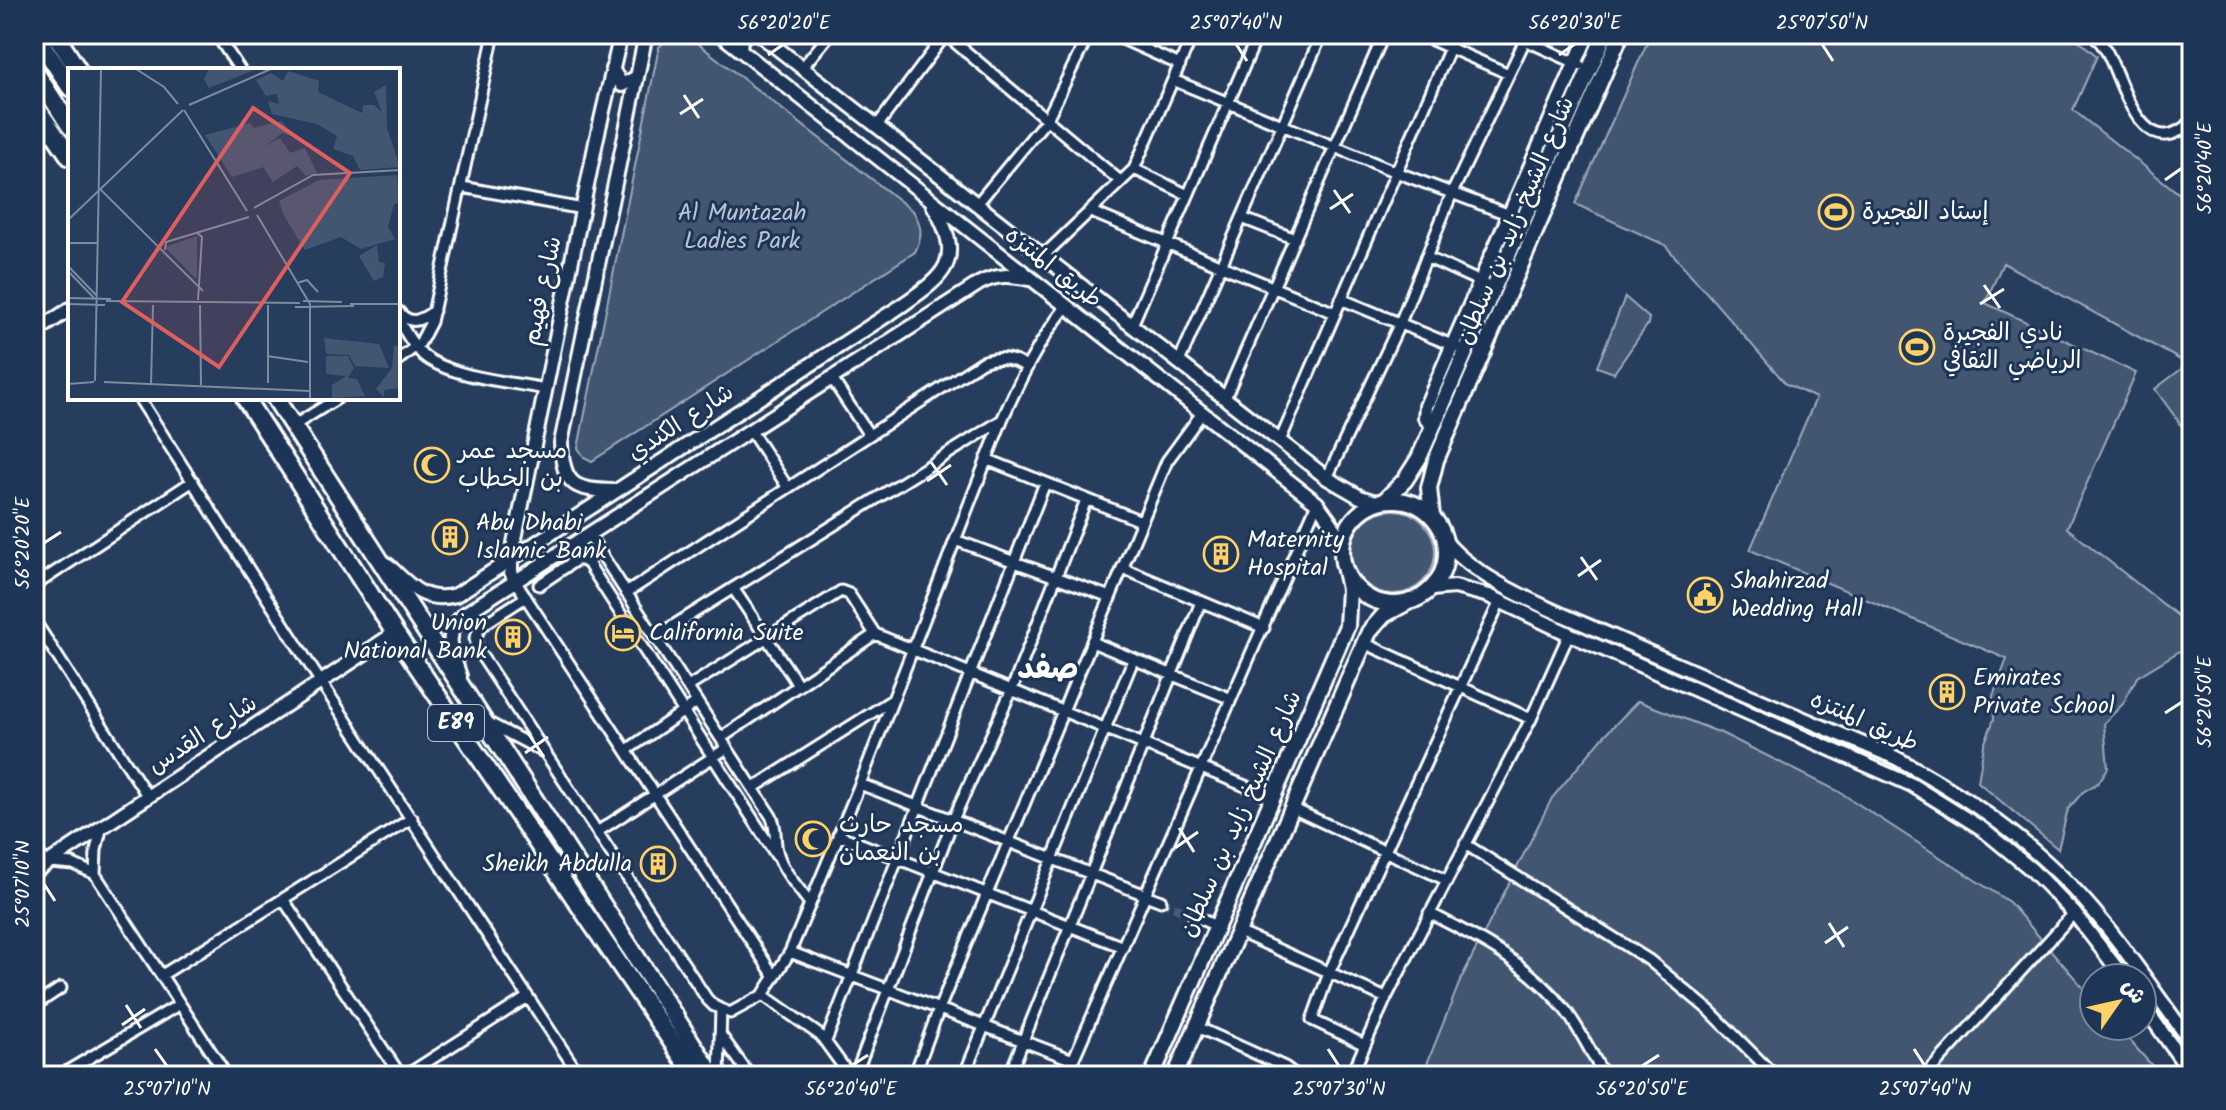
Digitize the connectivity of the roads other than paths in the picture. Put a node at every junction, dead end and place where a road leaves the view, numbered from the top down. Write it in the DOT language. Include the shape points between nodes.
graph roads {
  1 [pos="35,34"];
  2 [pos="55,34"];
  3 [pos="216,34"];
  4 [pos="494,34"];
  5 [pos="619,34"];
  6 [pos="646,34"];
  7 [pos="654,34"];
  8 [pos="720,34"];
  9 [pos="747,34"];
  10 [pos="759,34"];
  11 [pos="830,34"];
  12 [pos="946,34"];
  13 [pos="1089,34"];
  14 [pos="1111,34"];
  15 [pos="1193,34"];
  16 [pos="1258,34"];
  17 [pos="1322,34"];
  18 [pos="1384,34"];
  19 [pos="1418,34"];
  20 [pos="1456,34"];
  21 [pos="1588,34"];
  22 [pos="1605,34"];
  23 [pos="1621,34"];
  24 [pos="2093,34"];
  25 [pos="1526,37"];
  26 [pos="1450,48"];
  27 [pos="740,50"];
  28 [pos="1180,65"];
  29 [pos="1583,66"];
  30 [pos="77,68"];
  31 [pos="239,68"];
  32 [pos="802,68"];
  33 [pos="612,69"];
  34 [pos="34,70"];
  35 [pos="638,71"];
  36 [pos="1509,74"];
  37 [pos="1173,80"];
  38 [pos="68,84"];
  39 [pos="1228,102"];
  40 [pos="34,104"];
  41 [pos="1047,119"];
  42 [pos="2192,121"];
  43 [pos="68,123"];
  44 [pos="1282,125"];
  45 [pos="877,126"];
  46 [pos="1335,147"];
  47 [pos="68,154"];
  48 [pos="1134,169"];
  49 [pos="1396,172"];
  50 [pos="1120,181"];
  51 [pos="462,187"];
  52 [pos="1452,193"];
  53 [pos="1188,195"];
  54 [pos="929,199"];
  55 [pos="977,204"];
  56 [pos="583,209"];
  57 [pos="1089,211"];
  58 [pos="1242,218"];
  59 [pos="1516,218"];
  60 [pos="1295,239"];
  61 [pos="1168,243"];
  62 [pos="1043,256"];
  63 [pos="1426,257"];
  64 [pos="1221,267"];
  65 [pos="1032,280"];
  66 [pos="1487,285"];
  67 [pos="1273,288"];
  68 [pos="1341,299"];
  69 [pos="1066,307"];
  70 [pos="68,310"];
  71 [pos="434,311"];
  72 [pos="400,313"];
  73 [pos="1335,313"];
  74 [pos="400,321"];
  75 [pos="1400,323"];
  76 [pos="1132,325"];
  77 [pos="34,333"];
  78 [pos="416,347"];
  79 [pos="1459,348"];
  80 [pos="400,359"];
  81 [pos="1179,362"];
  82 [pos="1025,366"];
  83 [pos="832,379"];
  84 [pos="545,389"];
  85 [pos="1225,398"];
  86 [pos="140,400"];
  87 [pos="246,400"];
  88 [pos="276,400"];
  89 [pos="335,400"];
  90 [pos="1202,413"];
  91 [pos="1002,420"];
  92 [pos="293,426"];
  93 [pos="751,431"];
  94 [pos="869,435"];
  95 [pos="1280,441"];
  96 [pos="986,459"];
  97 [pos="643,473"];
  98 [pos="1327,478"];
  99 [pos="193,481"];
  100 [pos="1045,483"];
  101 [pos="788,488"];
  102 [pos="615,491"];
  103 [pos="655,493"];
  104 [pos="1086,500"];
  105 [pos="1380,501"];
  106 [pos="1317,503"];
  107 [pos="1432,516"];
  108 [pos="1141,521"];
  109 [pos="589,535"];
  110 [pos="955,540"];
  111 [pos="1445,541"];
  112 [pos="1342,550"];
  113 [pos="375,551"];
  114 [pos="511,558"];
  115 [pos="1014,562"];
  116 [pos="1344,566"];
  117 [pos="1122,568"];
  118 [pos="1055,576"];
  119 [pos="515,581"];
  120 [pos="539,585"];
  121 [pos="34,586"];
  122 [pos="733,588"];
  123 [pos="1431,589"];
  124 [pos="626,593"];
  125 [pos="526,597"];
  126 [pos="1110,597"];
  127 [pos="1410,601"];
  128 [pos="1500,601"];
  129 [pos="1201,602"];
  130 [pos="34,620"];
  131 [pos="1264,628"];
  132 [pos="395,633"];
  133 [pos="875,634"];
  134 [pos="1569,634"];
  135 [pos="655,637"];
  136 [pos="766,638"];
  137 [pos="1092,642"];
  138 [pos="1364,643"];
  139 [pos="913,647"];
  140 [pos="1133,660"];
  141 [pos="971,672"];
  142 [pos="1172,676"];
  143 [pos="321,683"];
  144 [pos="799,686"];
  145 [pos="688,687"];
  146 [pos="1461,687"];
  147 [pos="1012,689"];
  148 [pos="467,694"];
  149 [pos="1229,698"];
  150 [pos="892,700"];
  151 [pos="697,702"];
  152 [pos="682,711"];
  153 [pos="1063,711"];
  154 [pos="1531,719"];
  155 [pos="484,721"];
  156 [pos="1105,728"];
  157 [pos="721,738"];
  158 [pos="1143,745"];
  159 [pos="727,748"];
  160 [pos="627,750"];
  161 [pos="545,752"];
  162 [pos="712,757"];
  163 [pos="1200,766"];
  164 [pos="860,784"];
  165 [pos="753,788"];
  166 [pos="655,794"];
  167 [pos="148,797"];
  168 [pos="1272,797"];
  169 [pos="917,806"];
  170 [pos="1292,808"];
  171 [pos="412,818"];
  172 [pos="953,820"];
  173 [pos="102,826"];
  174 [pos="597,832"];
  175 [pos="838,835"];
  176 [pos="1008,842"];
  177 [pos="1465,844"];
  178 [pos="34,846"];
  179 [pos="1385,853"];
  180 [pos="897,858"];
  181 [pos="780,859"];
  182 [pos="1052,859"];
  183 [pos="48,863"];
  184 [pos="34,872"];
  185 [pos="933,873"];
  186 [pos="95,874"];
  187 [pos="1091,874"];
  188 [pos="1446,880"];
  189 [pos="987,894"];
  190 [pos="1145,895"];
  191 [pos="283,899"];
  192 [pos="1161,901"];
  193 [pos="810,904"];
  194 [pos="1031,911"];
  195 [pos="1429,913"];
  196 [pos="2074,913"];
  197 [pos="1194,916"];
  198 [pos="1216,926"];
  199 [pos="1070,927"];
  200 [pos="1239,932"];
  201 [pos="1123,947"];
  202 [pos="790,952"];
  203 [pos="2112,962"];
  204 [pos="1329,973"];
  205 [pos="162,975"];
  206 [pos="851,975"];
  207 [pos="774,976"];
  208 [pos="61,988"];
  209 [pos="888,989"];
  210 [pos="763,995"];
  211 [pos="528,997"];
  212 [pos="1386,998"];
  213 [pos="180,1004"];
  214 [pos="34,1006"];
  215 [pos="721,1009"];
  216 [pos="939,1009"];
  217 [pos="984,1026"];
  218 [pos="1197,1027"];
  219 [pos="2158,1027"];
  220 [pos="720,1034"];
  221 [pos="826,1041"];
  222 [pos="1023,1041"];
  223 [pos="673,1043"];
  224 [pos="2192,1043"];
  225 [pos="1365,1045"];
  226 [pos="1073,1060"];
  227 [pos="2191,1073"];
  228 [pos="1069,1075"];
  229 [pos="59,1076"];
  230 [pos="227,1076"];
  231 [pos="403,1076"];
  232 [pos="580,1076"];
  233 [pos="683,1076"];
  234 [pos="695,1076"];
  235 [pos="716,1076"];
  236 [pos="750,1076"];
  237 [pos="853,1076"];
  238 [pos="914,1076"];
  239 [pos="964,1076"];
  240 [pos="1009,1076"];
  241 [pos="1152,1076"];
  242 [pos="1175,1076"];
  243 [pos="1297,1076"];
  244 [pos="1351,1076"];
  245 [pos="1604,1076"];
  246 [pos="1775,1076"];
  247 [pos="1925,1076"];
  1 -- 38 [label="highway"];
  2 -- 30 [label="highway"];
  3 -- 31 [label="street"];
  4 -- 51 [label="street"];
  5 -- 33 [label="street, شارع فهيم"];
  6 -- 35 [label="street, شارع فهيم"];
  7 -- 35 [label="street"];
  8 -- 27 [label="street, طريق المنتزه"];
  9 -- 27 [label="street"];
  10 -- 32 [label="street, طريق المنتزه"];
  11 -- 32 [label="street"];
  12 -- 41 [label="street"];
  12 -- 45 [label="street"];
  13 -- 41 [label="street"];
  14 -- 28 [label="street"];
  15 -- 28 [label="street"];
  16 -- 39 [label="street"];
  17 -- 44 [label="street"];
  18 -- 46 [label="street"];
  19 -- 26 [label="street"];
  20 -- 26 [label="street"];
  21 -- 29 [label="street"];
  22 -- 29 [label="main road, شارع الشيخ زايد بن سلطان"];
  23 -- 107 [label="main road, شارع الشيخ زايد بن سلطان" via="1436,460 1429,488"];
  24 -- 42 [label="street" via="2140,123 2163,134"];
  25 -- 29 [label="street"];
  25 -- 36 [label="street"];
  26 -- 36 [label="street"];
  26 -- 49 [label="street"];
  27 -- 54 [label="street, طريق المنتزه"];
  28 -- 37 [label="street"];
  29 -- 59 [label="main road, شارع الشيخ زايد بن سلطان"];
  32 -- 45 [label="street, طريق المنتزه"];
  33 -- 35 [label="street" via="622,85"];
  33 -- 56 [label="street, شارع فهيم"];
  34 -- 43 [label="highway"];
  35 -- 102 [label="street, شارع فهيم" via="561,443 562,462 574,484 582,490"];
  36 -- 52 [label="street"];
  37 -- 39 [label="street"];
  37 -- 48 [label="street"];
  39 -- 44 [label="street"];
  39 -- 53 [label="street"];
  40 -- 47 [label="highway"];
  41 -- 50 [label="street"];
  41 -- 55 [label="street"];
  44 -- 46 [label="street"];
  44 -- 58 [label="street"];
  45 -- 55 [label="street, طريق المنتزه"];
  46 -- 49 [label="street"];
  46 -- 60 [label="street"];
  48 -- 50 [label="street"];
  48 -- 53 [label="street"];
  49 -- 52 [label="street"];
  49 -- 68 [label="street"];
  50 -- 57 [label="street"];
  51 -- 56 [label="street"];
  51 -- 71 [label="street"];
  52 -- 59 [label="street"];
  52 -- 63 [label="street"];
  53 -- 61 [label="street"];
  54 -- 65 [label="street, طريق المنتزه"];
  54 -- 97 [label="street, شارع الكندي" via="949,240 949,257 934,283"];
  55 -- 62 [label="street, طريق المنتزه"];
  56 -- 84 [label="street, شارع فهيم"];
  57 -- 61 [label="street"];
  57 -- 62 [label="street"];
  58 -- 60 [label="street"];
  58 -- 64 [label="street"];
  59 -- 66 [label="main road, شارع الشيخ زايد بن سلطان"];
  60 -- 67 [label="street"];
  61 -- 64 [label="street"];
  61 -- 76 [label="street"];
  62 -- 76 [label="street, طريق المنتزه"];
  63 -- 66 [label="street"];
  63 -- 75 [label="street"];
  64 -- 67 [label="street"];
  64 -- 81 [label="street"];
  65 -- 69 [label="street, طريق المنتزه"];
  65 -- 83 [label="street, شارع الكندي" via="994,276"];
  66 -- 79 [label="main road, شارع الشيخ زايد بن سلطان"];
  67 -- 73 [label="street"];
  67 -- 85 [label="street"];
  68 -- 73 [label="street"];
  68 -- 75 [label="street"];
  69 -- 82 [label="street"];
  69 -- 90 [label="street, طريق المنتزه"];
  70 -- 77 [label="street"];
  71 -- 72 [label="street" via="412,322"];
  71 -- 78 [label="street"];
  73 -- 95 [label="street"];
  74 -- 78 [label="street"];
  75 -- 79 [label="street"];
  75 -- 98 [label="street"];
  76 -- 81 [label="street, طريق المنتزه"];
  78 -- 80 [label="street"];
  78 -- 84 [label="street" via="451,368"];
  79 -- 105 [label="main road, شارع الشيخ زايد بن سلطان" via="1414,469"];
  81 -- 85 [label="street, طريق المنتزه"];
  82 -- 91 [label="street"];
  82 -- 94 [label="street" via="996,357 982,362"];
  83 -- 93 [label="street, شارع الكندي"];
  83 -- 94 [label="street"];
  84 -- 114 [label="street, شارع فهيم"];
  85 -- 95 [label="street, طريق المنتزه"];
  86 -- 99 [label="street"];
  87 -- 132 [label="highway, E89"];
  88 -- 92 [label="highway, E89"];
  89 -- 92 [label="street"];
  90 -- 106 [label="street, طريق المنتزه"];
  90 -- 108 [label="street" via="1167,461"];
  91 -- 96 [label="street"];
  91 -- 122 [label="street"];
  92 -- 113 [label="highway, E89"];
  93 -- 101 [label="street"];
  93 -- 103 [label="street, شارع الكندي"];
  94 -- 101 [label="street"];
  95 -- 98 [label="street, طريق المنتزه"];
  96 -- 100 [label="street"];
  96 -- 110 [label="street"];
  97 -- 102 [label="street, شارع الكندي"];
  97 -- 103 [label="street" via="657,479"];
  98 -- 105 [label="street, طريق المنتزه" via="1360,497"];
  99 -- 121 [label="street"];
  99 -- 143 [label="street"];
  100 -- 104 [label="street"];
  100 -- 115 [label="street"];
  101 -- 124 [label="street"];
  102 -- 114 [label="street, شارع الكندي"];
  103 -- 109 [label="street, شارع الكندي"];
  104 -- 108 [label="street"];
  104 -- 118 [label="street"];
  105 -- 107 [label="main road" via="1410,502"];
  105 -- 112 [label="main road" via="1349,525"];
  106 -- 112 [label="street, طريق المنتزه"];
  106 -- 131 [label="street"];
  107 -- 111 [label="main road"];
  108 -- 117 [label="street"];
  109 -- 119 [label="street, شارع الكندي"];
  109 -- 124 [label="street"];
  110 -- 115 [label="street"];
  110 -- 139 [label="street"];
  111 -- 123 [label="main road" via="1445,563"];
  111 -- 224 [label="street, طريق المنتزه" via="1488,577 1896,758 1988,812 2074,889"];
  112 -- 116 [label="main road"];
  113 -- 114 [label="street, شارع الكندي" via="414,591 432,598 456,595"];
  113 -- 148 [label="highway, E89"];
  114 -- 119 [label="street"];
  115 -- 118 [label="street"];
  115 -- 141 [label="street"];
  116 -- 127 [label="main road" via="1370,598 1389,604"];
  116 -- 168 [label="main road, شارع الشيخ زايد بن سلطان" via="1347,626"];
  117 -- 126 [label="street"];
  117 -- 129 [label="street"];
  118 -- 126 [label="street"];
  118 -- 147 [label="street"];
  119 -- 125 [label="street"];
  119 -- 148 [label="street, شارع الكندي" via="466,613 452,629 449,646"];
  120 -- 152 [label="street" via="576,560 588,563"];
  122 -- 135 [label="street"];
  122 -- 136 [label="street"];
  123 -- 127 [label="main road"];
  123 -- 128 [label="street, طريق المنتزه" via="1467,589"];
  124 -- 135 [label="street"];
  125 -- 160 [label="street"];
  125 -- 161 [label="street" via="481,626 474,643"];
  126 -- 137 [label="street"];
  127 -- 138 [label="main road, شارع الشيخ زايد بن سلطان" via="1376,622"];
  128 -- 134 [label="street, طريق المنتزه"];
  128 -- 146 [label="street"];
  129 -- 131 [label="street"];
  129 -- 142 [label="street"];
  130 -- 167 [label="street"];
  131 -- 149 [label="street"];
  132 -- 143 [label="street, شارع القدس"];
  132 -- 223 [label="highway, E89"];
  133 -- 136 [label="street" via="849,594 841,591"];
  133 -- 139 [label="street"];
  133 -- 144 [label="street"];
  134 -- 154 [label="street"];
  134 -- 196 [label="street, طريق المنتزه" via="1912,785 1999,842"];
  135 -- 145 [label="street"];
  136 -- 144 [label="street"];
  136 -- 145 [label="street"];
  137 -- 140 [label="street"];
  137 -- 153 [label="street"];
  138 -- 146 [label="street"];
  138 -- 170 [label="main road, شارع الشيخ زايد بن سلطان"];
  139 -- 141 [label="street"];
  139 -- 150 [label="street"];
  140 -- 142 [label="street"];
  140 -- 156 [label="street"];
  141 -- 147 [label="street"];
  141 -- 169 [label="street"];
  142 -- 149 [label="street"];
  142 -- 158 [label="street"];
  143 -- 167 [label="street, شارع القدس"];
  143 -- 171 [label="street"];
  144 -- 157 [label="street"];
  145 -- 151 [label="street"];
  146 -- 154 [label="street"];
  146 -- 179 [label="street"];
  147 -- 153 [label="street"];
  147 -- 172 [label="street"];
  148 -- 155 [label="highway, E89"];
  149 -- 163 [label="street"];
  150 -- 164 [label="street"];
  150 -- 165 [label="street"];
  151 -- 152 [label="street"];
  151 -- 157 [label="street"];
  152 -- 160 [label="street"];
  152 -- 162 [label="street"];
  153 -- 156 [label="street"];
  153 -- 176 [label="street"];
  154 -- 177 [label="street"];
  155 -- 161 [label="street"];
  155 -- 235 [label="highway, E89"];
  156 -- 158 [label="street"];
  156 -- 182 [label="street"];
  157 -- 159 [label="street"];
  158 -- 163 [label="street"];
  158 -- 187 [label="street"];
  159 -- 162 [label="street"];
  159 -- 165 [label="street"];
  160 -- 166 [label="street"];
  161 -- 174 [label="street"];
  162 -- 166 [label="street"];
  162 -- 181 [label="street"];
  163 -- 168 [label="street"];
  163 -- 190 [label="street"];
  164 -- 169 [label="street"];
  164 -- 175 [label="street"];
  165 -- 181 [label="street" via="774,821"];
  166 -- 174 [label="street"];
  166 -- 207 [label="street"];
  167 -- 173 [label="street, شارع القدس"];
  168 -- 198 [label="main road, شارع الشيخ زايد بن سلطان"];
  169 -- 172 [label="street"];
  169 -- 180 [label="street"];
  170 -- 179 [label="street"];
  170 -- 200 [label="main road, شارع الشيخ زايد بن سلطان"];
  171 -- 191 [label="street"];
  171 -- 211 [label="street"];
  172 -- 176 [label="street"];
  172 -- 185 [label="street"];
  173 -- 183 [label="street, شارع القدس"];
  173 -- 186 [label="street"];
  174 -- 215 [label="street" via="707,999"];
  175 -- 180 [label="street"];
  175 -- 193 [label="street"];
  176 -- 182 [label="street"];
  176 -- 189 [label="street"];
  177 -- 188 [label="street"];
  177 -- 246 [label="street" via="1649,960"];
  178 -- 183 [label="street"];
  179 -- 188 [label="street"];
  179 -- 204 [label="street"];
  180 -- 185 [label="street"];
  180 -- 206 [label="street"];
  181 -- 193 [label="street"];
  182 -- 187 [label="street"];
  182 -- 194 [label="street"];
  183 -- 184 [label="street, شارع القدس"];
  183 -- 186 [label="street" via="73,864"];
  185 -- 189 [label="street"];
  185 -- 209 [label="street"];
  186 -- 205 [label="street"];
  187 -- 190 [label="street"];
  187 -- 199 [label="street"];
  188 -- 195 [label="street"];
  189 -- 194 [label="street"];
  189 -- 216 [label="street"];
  190 -- 192 [label="street"];
  190 -- 201 [label="street"];
  191 -- 205 [label="street"];
  191 -- 231 [label="street"];
  193 -- 202 [label="street"];
  194 -- 199 [label="street"];
  194 -- 217 [label="street"];
  195 -- 212 [label="street"];
  195 -- 245 [label="street" via="1492,945 1556,999"];
  196 -- 203 [label="street, طريق المنتزه"];
  196 -- 247 [label="street"];
  197 -- 198 [label="street"];
  198 -- 241 [label="main road, شارع الشيخ زايد بن سلطان"];
  199 -- 201 [label="street"];
  199 -- 222 [label="street"];
  200 -- 204 [label="street"];
  200 -- 218 [label="main road, شارع الشيخ زايد بن سلطان"];
  201 -- 226 [label="street"];
  202 -- 206 [label="street"];
  202 -- 207 [label="street"];
  204 -- 212 [label="street"];
  204 -- 225 [label="street" via="1312,1020"];
  205 -- 213 [label="street"];
  206 -- 209 [label="street"];
  206 -- 221 [label="street"];
  207 -- 210 [label="street"];
  208 -- 214 [label="street"];
  209 -- 216 [label="street"];
  209 -- 237 [label="street"];
  210 -- 215 [label="street" via="730,1013"];
  210 -- 221 [label="street"];
  211 -- 231 [label="street"];
  211 -- 232 [label="street"];
  212 -- 225 [label="street"];
  213 -- 229 [label="street"];
  213 -- 230 [label="street"];
  215 -- 220 [label="street"];
  216 -- 217 [label="street"];
  216 -- 238 [label="street"];
  217 -- 222 [label="street"];
  217 -- 239 [label="street"];
  218 -- 242 [label="main road, شارع الشيخ زايد بن سلطان"];
  218 -- 243 [label="street"];
  219 -- 227 [label="street"];
  220 -- 235 [label="street"];
  220 -- 236 [label="street"];
  221 -- 237 [label="street"];
  222 -- 226 [label="street"];
  222 -- 240 [label="street"];
  223 -- 233 [label="highway"];
  223 -- 234 [label="highway"];
  225 -- 244 [label="street"];
  226 -- 228 [label="street"];
}
